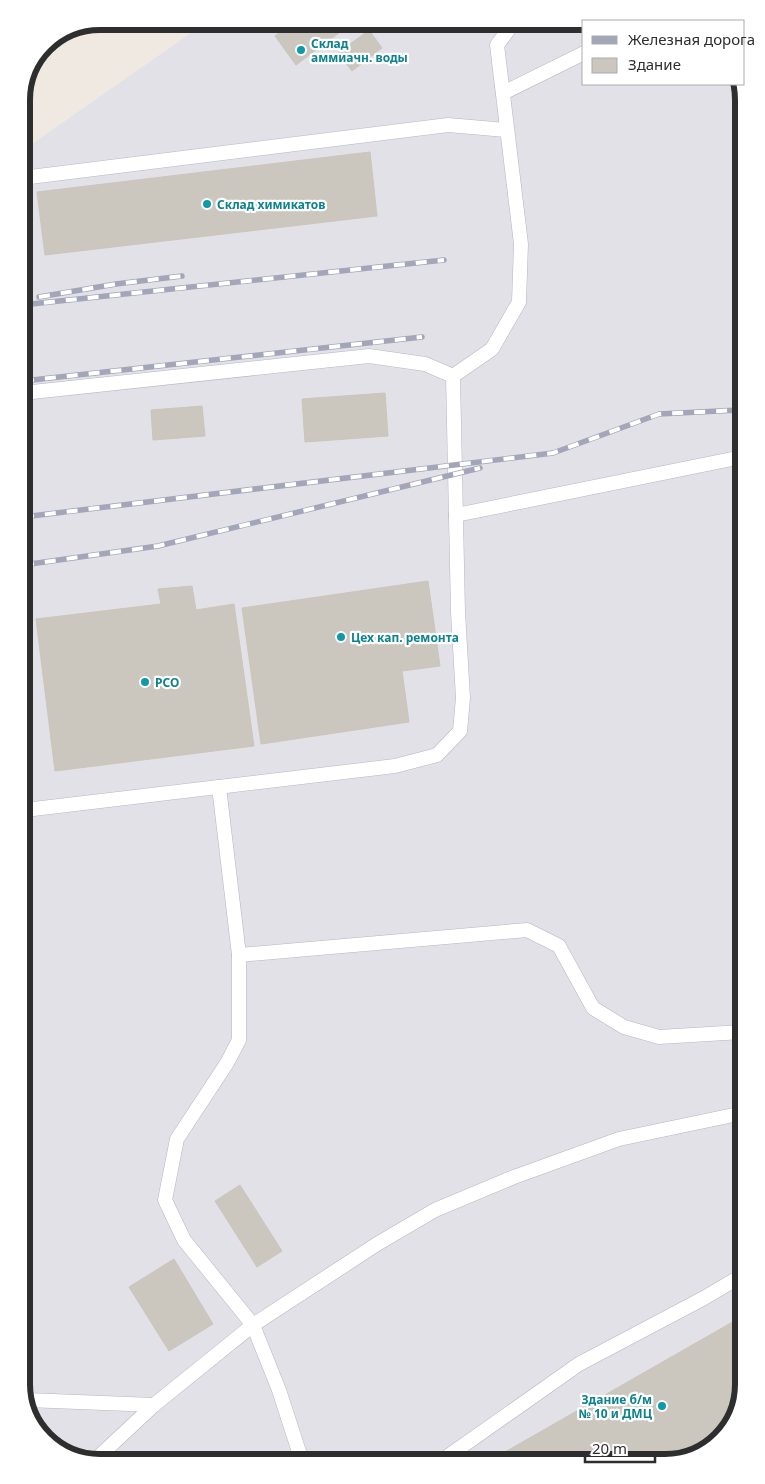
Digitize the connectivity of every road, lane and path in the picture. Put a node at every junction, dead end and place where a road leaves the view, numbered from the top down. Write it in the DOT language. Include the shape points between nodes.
graph roads {
  1 [pos="508,30"];
  2 [pos="582,54"];
  3 [pos="502,93"];
  4 [pos="506,130"];
  5 [pos="30,177"];
  6 [pos="452,376"];
  7 [pos="30,392"];
  8 [pos="735,458"];
  9 [pos="456,515"];
  10 [pos="219,787"];
  11 [pos="30,809"];
  12 [pos="239,955"];
  13 [pos="735,1032"];
  14 [pos="735,1114"];
  15 [pos="735,1280"];
  16 [pos="253,1325"];
  17 [pos="32,1400"];
  18 [pos="154,1405"];
  19 [pos="102,1454"];
  20 [pos="300,1454"];
  21 [pos="451,1454"];
  1 -- 3 [label="lane" via="497,45"];
  2 -- 3 [label="lane"];
  3 -- 4 [label="lane"];
  4 -- 5 [label="lane" via="448,125"];
  4 -- 6 [label="lane" via="521,244 519,302 492,349"];
  6 -- 7 [label="lane" via="424,364 370,356"];
  6 -- 9 [label="lane"];
  8 -- 9 [label="lane"];
  9 -- 10 [label="lane" via="463,698 460,731 437,755 395,766"];
  10 -- 11 [label="lane"];
  10 -- 12 [label="lane"];
  12 -- 13 [label="lane" via="527,930 559,946 593,1008 624,1027 659,1037"];
  12 -- 16 [label="lane" via="239,1040 177,1138 165,1200 184,1240"];
  14 -- 16 [label="lane" via="619,1139 435,1210"];
  15 -- 21 [label="lane" via="579,1364"];
  16 -- 18 [label="lane"];
  16 -- 20 [label="lane"];
  17 -- 18 [label="lane"];
  18 -- 19 [label="lane"];
}
